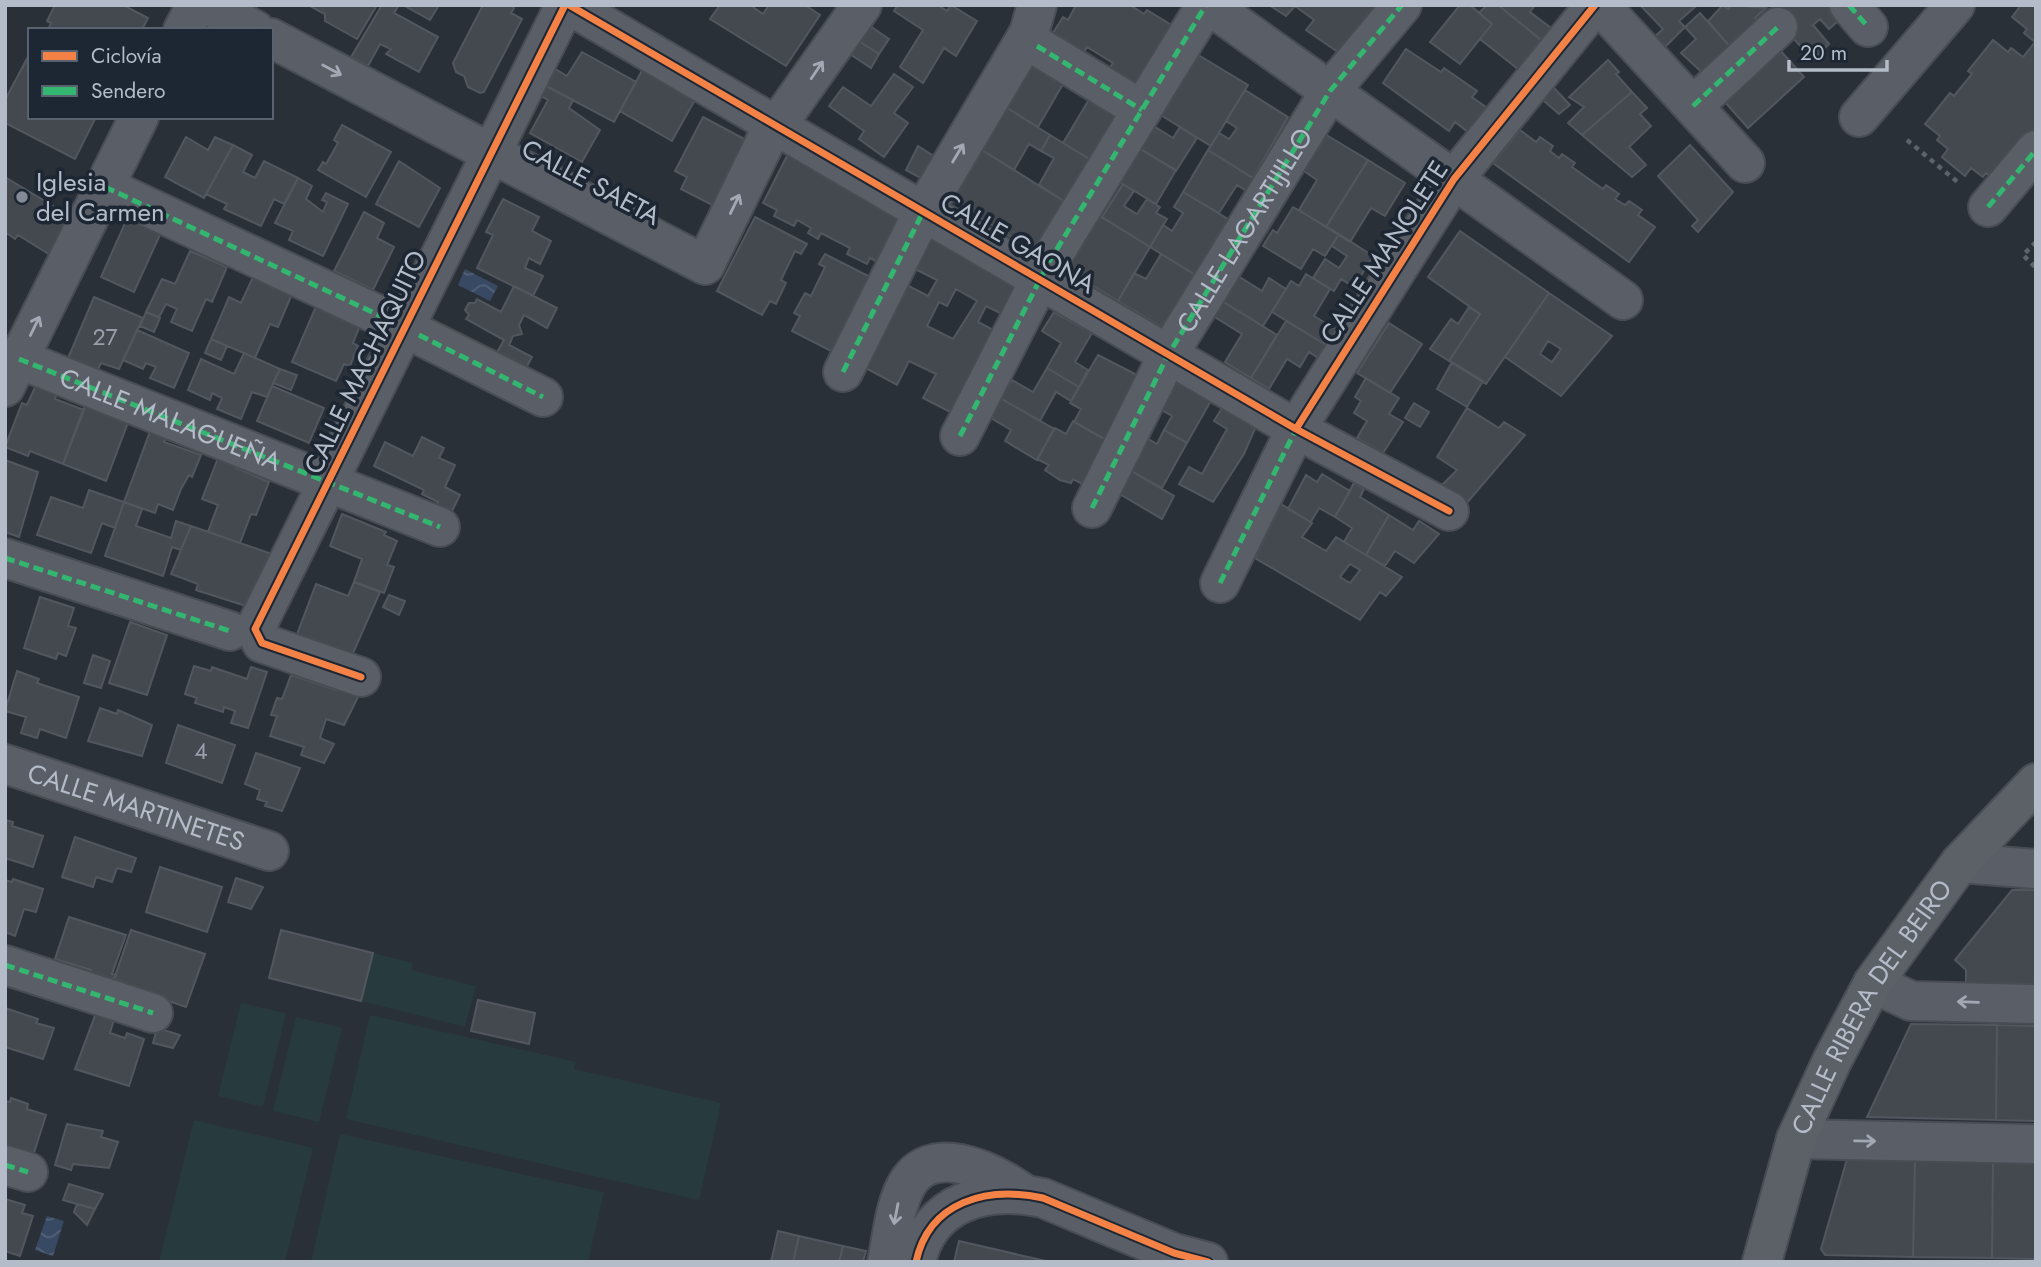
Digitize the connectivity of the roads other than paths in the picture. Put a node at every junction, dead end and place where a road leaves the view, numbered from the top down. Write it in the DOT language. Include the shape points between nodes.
graph roads {
  1 [pos="196,5"];
  2 [pos="208,5"];
  3 [pos="567,5"];
  4 [pos="862,5"];
  5 [pos="1208,5"];
  6 [pos="1402,5"];
  7 [pos="1598,5"];
  8 [pos="1955,5"];
  9 [pos="1034,6"];
  10 [pos="1778,27"];
  11 [pos="184,28"];
  12 [pos="251,28"];
  13 [pos="273,39"];
  14 [pos="1037,46"];
  15 [pos="1330,91"];
  16 [pos="1693,106"];
  17 [pos="1142,110"];
  18 [pos="1859,117"];
  19 [pos="138,119"];
  20 [pos="777,125"];
  21 [pos="2036,150"];
  22 [pos="492,153"];
  23 [pos="1745,163"];
  24 [pos="1454,179"];
  25 [pos="105,187"];
  26 [pos="1988,207"];
  27 [pos="923,212"];
  28 [pos="1039,279"];
  29 [pos="1623,300"];
  30 [pos="1168,355"];
  31 [pos="843,372"];
  32 [pos="12,373"];
  33 [pos="543,397"];
  34 [pos="1296,429"];
  35 [pos="960,436"];
  36 [pos="329,483"];
  37 [pos="1092,508"];
  38 [pos="1449,511"];
  39 [pos="440,527"];
  40 [pos="5,558"];
  41 [pos="1220,583"];
  42 [pos="230,631"];
  43 [pos="362,677"];
  44 [pos="5,764"];
  45 [pos="2036,783"];
  46 [pos="269,850"];
  47 [pos="1960,863"];
  48 [pos="2036,869"];
  49 [pos="5,965"];
  50 [pos="1873,983"];
  51 [pos="2036,1004"];
  52 [pos="153,1013"];
  53 [pos="1796,1139"];
  54 [pos="2036,1144"];
  55 [pos="913,1174"];
  56 [pos="1024,1194"];
  57 [pos="943,1213"];
  58 [pos="887,1262"];
  59 [pos="916,1262"];
  60 [pos="1208,1262"];
  61 [pos="1762,1262"];
  1 -- 11 [label="street"];
  2 -- 12 [label="street"];
  3 -- 20 [label="street, CALLE GAONA"];
  3 -- 22 [label="street, CALLE MACHAQUITO"];
  20 -- 4 [label="street, one-way"];
  5 -- 15 [label="street"];
  5 -- 17 [label="street"];
  6 -- 15 [label="street, CALLE LAGARTIJILLO"];
  7 -- 16 [label="street"];
  7 -- 24 [label="street, CALLE MANOLETE"];
  8 -- 18 [label="street"];
  27 -- 9 [label="street, one-way" via="1029,33"];
  10 -- 16 [label="street"];
  13 -- 22 [label="street, CALLE SAETA, one-way"];
  14 -- 17 [label="street"];
  15 -- 24 [label="street"];
  15 -- 30 [label="street, CALLE LAGARTIJILLO"];
  16 -- 23 [label="street"];
  17 -- 28 [label="street"];
  19 -- 25 [label="street"];
  22 -- 20 [label="street, CALLE SAETA, one-way" via="705,265"];
  20 -- 27 [label="street, CALLE GAONA"];
  21 -- 26 [label="street"];
  22 -- 36 [label="street, CALLE MACHAQUITO"];
  24 -- 29 [label="street"];
  24 -- 34 [label="street, CALLE MANOLETE"];
  32 -- 25 [label="street, one-way"];
  25 -- 33 [label="street"];
  27 -- 28 [label="street, CALLE GAONA"];
  27 -- 31 [label="street"];
  28 -- 30 [label="street, CALLE GAONA"];
  28 -- 35 [label="street"];
  30 -- 34 [label="street, CALLE GAONA"];
  30 -- 37 [label="street, CALLE LAGARTIJILLO"];
  32 -- 36 [label="street, CALLE MALAGUEÑA"];
  34 -- 38 [label="street, CALLE GAONA"];
  34 -- 41 [label="street, CALLE MANOLETE"];
  36 -- 39 [label="street, CALLE MALAGUEÑA"];
  36 -- 43 [label="street, CALLE MACHAQUITO" via="255,629 262,643"];
  40 -- 42 [label="street"];
  44 -- 46 [label="street, CALLE MARTINETES"];
  45 -- 47 [label="main road, CALLE RIBERA DEL BEIRO"];
  47 -- 48 [label="street"];
  47 -- 50 [label="main road, CALLE RIBERA DEL BEIRO"];
  49 -- 52 [label="street"];
  51 -- 50 [label="street, one-way" via="1911,1001"];
  50 -- 53 [label="main road, CALLE RIBERA DEL BEIRO"];
  53 -- 54 [label="street, one-way"];
  53 -- 61 [label="main road, CALLE RIBERA DEL BEIRO"];
  55 -- 56 [label="street" via="926,1164 959,1163 1005,1181"];
  55 -- 57 [label="street" via="937,1181 943,1192"];
  55 -- 58 [label="street, one-way" via="899,1200"];
  56 -- 57 [label="street" via="976,1198"];
  56 -- 60 [label="street"];
  57 -- 59 [label="street" via="924,1233"];
}
